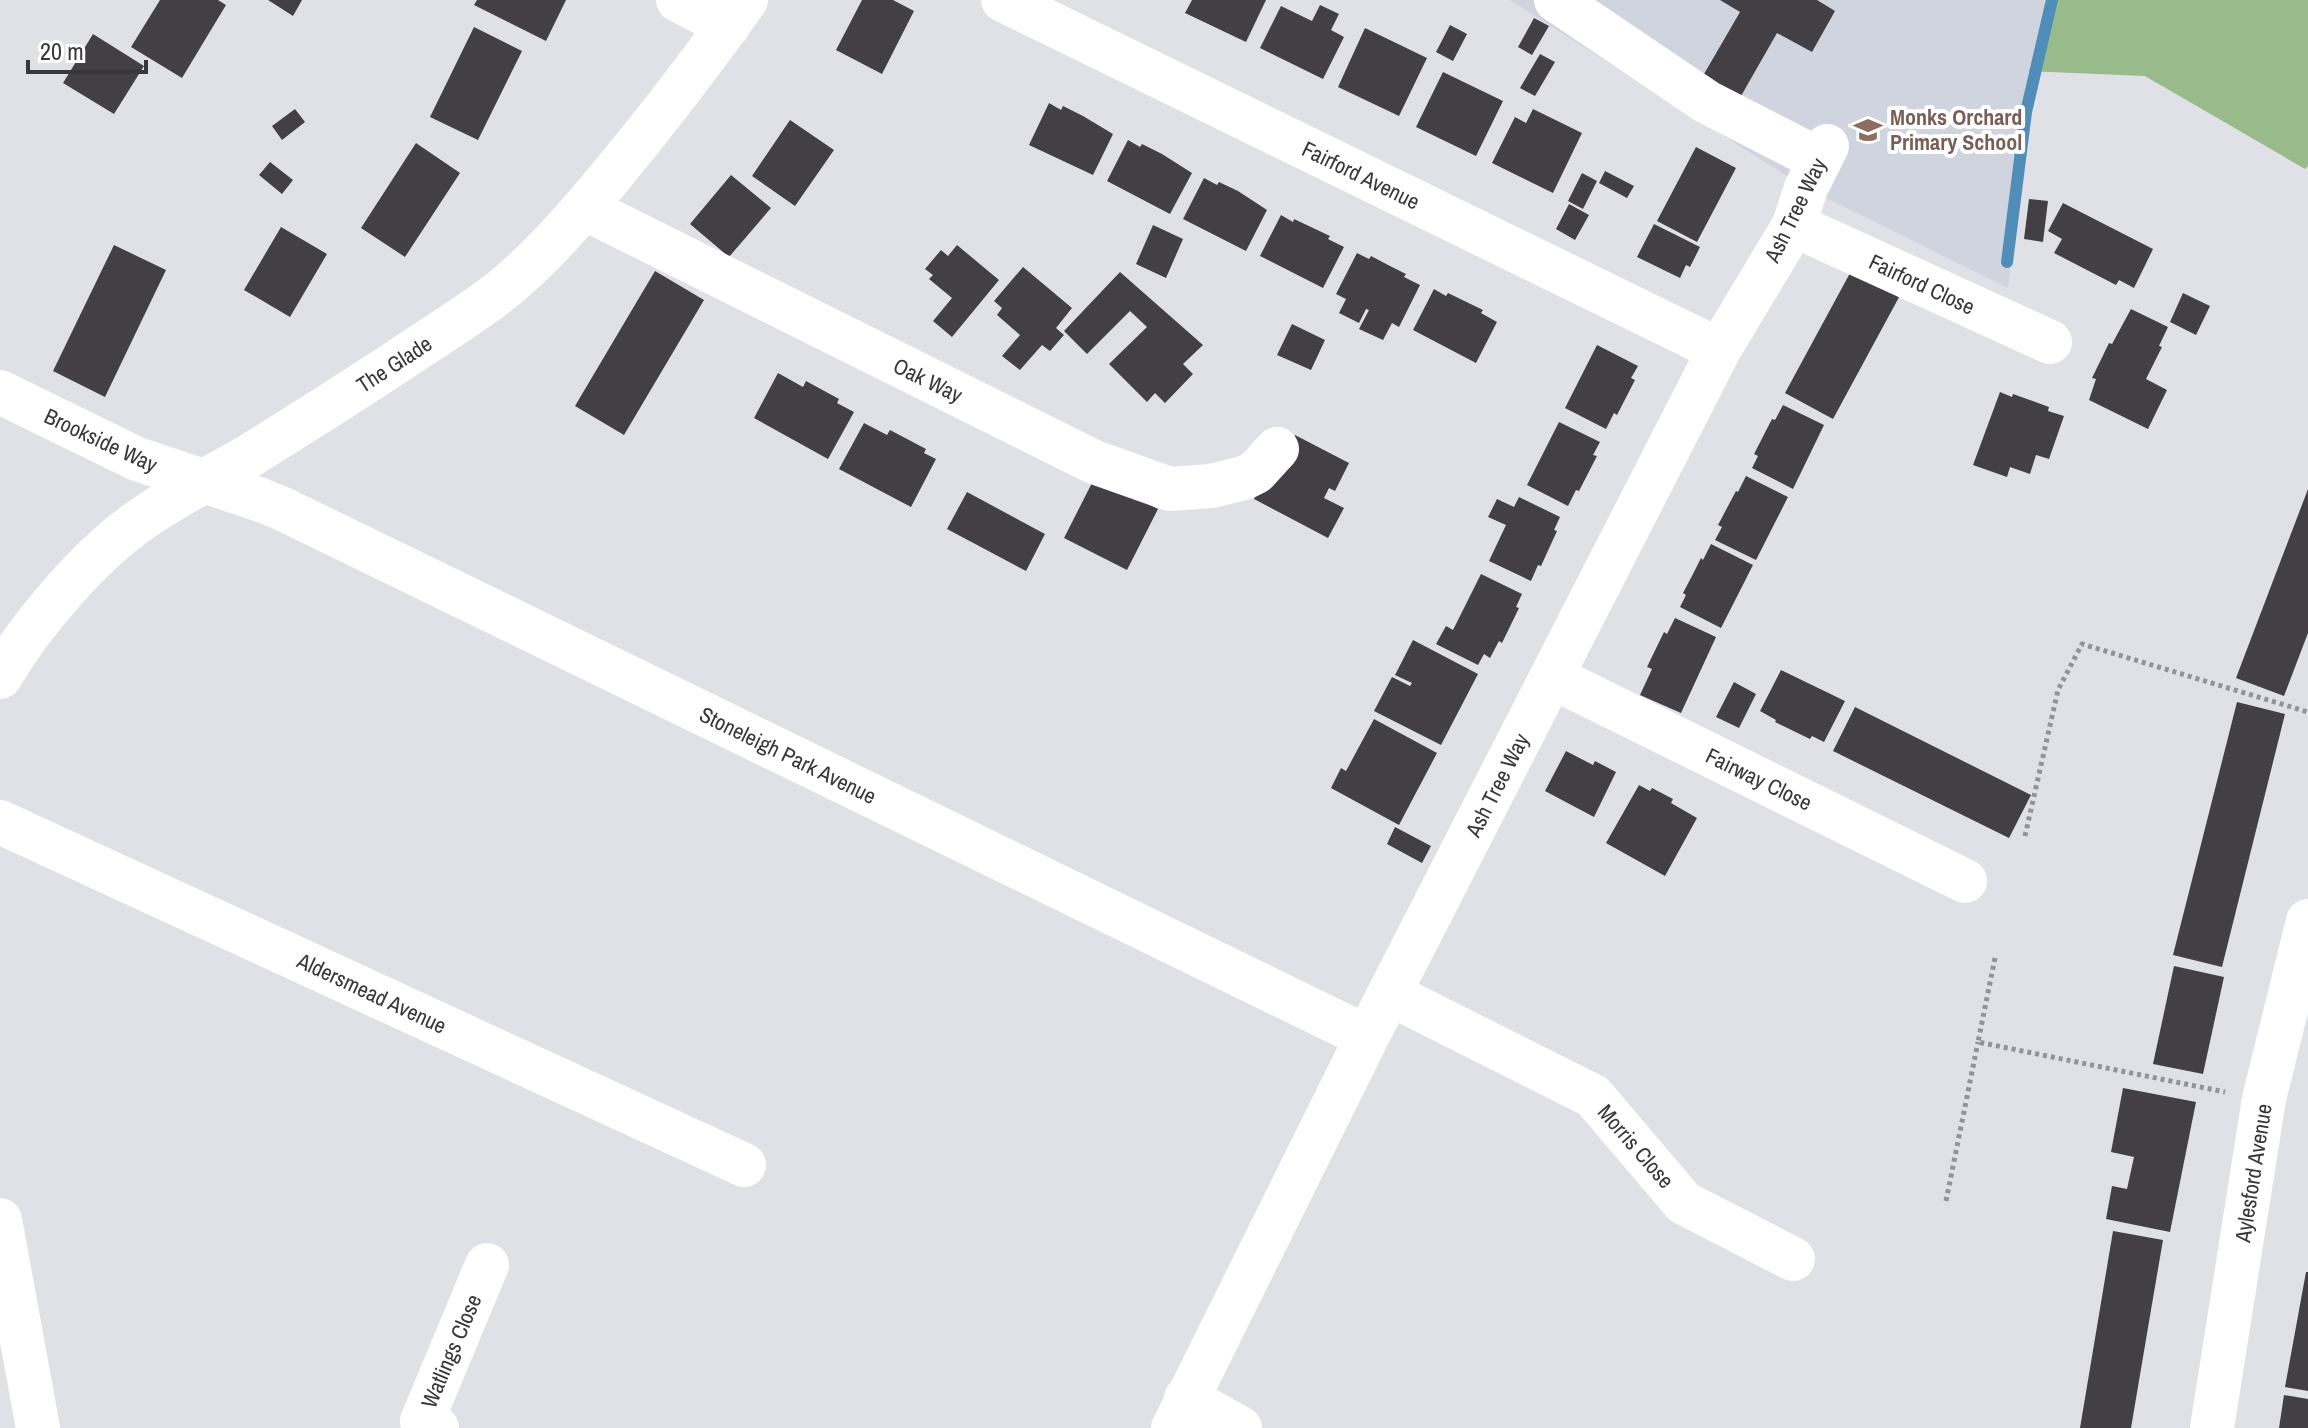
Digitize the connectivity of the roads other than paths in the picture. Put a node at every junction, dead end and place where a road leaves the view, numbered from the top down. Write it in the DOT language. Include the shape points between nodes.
graph roads {
  1 [pos="678,0"];
  2 [pos="1003,0"];
  3 [pos="1556,0"];
  4 [pos="737,13"];
  5 [pos="584,208"];
  6 [pos="1794,225"];
  7 [pos="2050,342"];
  8 [pos="1719,350"];
  9 [pos="0,392"];
  10 [pos="1277,449"];
  11 [pos="204,483"];
  12 [pos="0,677"];
  13 [pos="1552,677"];
  14 [pos="0,822"];
  15 [pos="1965,881"];
  16 [pos="2308,921"];
  17 [pos="1390,994"];
  18 [pos="1367,1037"];
  19 [pos="744,1165"];
  20 [pos="0,1220"];
  21 [pos="1793,1259"];
  22 [pos="487,1265"];
  23 [pos="1179,1413"];
  24 [pos="38,1428"];
  25 [pos="437,1428"];
  26 [pos="1240,1428"];
  27 [pos="2212,1428"];
  1 -- 4 [label="street"];
  2 -- 8 [label="street, Fairford Avenue"];
  3 -- 6 [label="street, Ash Tree Way" via="1707,102 1823,153"];
  4 -- 5 [label="street, The Glade"];
  5 -- 10 [label="street, Oak Way" via="1094,462 1170,489 1244,478"];
  5 -- 11 [label="street, The Glade" via="526,269 470,314"];
  6 -- 7 [label="street, Fairford Close"];
  6 -- 8 [label="street, Ash Tree Way"];
  8 -- 13 [label="street, Ash Tree Way"];
  9 -- 11 [label="street, Brookside Way" via="137,459"];
  11 -- 12 [label="street, The Glade" via="143,518 98,556 34,626"];
  11 -- 18 [label="street, Stoneleigh Park Avenue" via="283,509"];
  13 -- 15 [label="street, Fairway Close"];
  13 -- 17 [label="street, Ash Tree Way"];
  14 -- 19 [label="street, Aldersmead Avenue"];
  16 -- 27 [label="street, Aylesford Avenue" via="2264,1099"];
  17 -- 18 [label="street, Ash Tree Way"];
  17 -- 21 [label="street, Morris Close" via="1593,1096 1684,1203"];
  18 -- 23 [label="street, Ash Tree Way"];
  20 -- 24 [label="street"];
  22 -- 25 [label="street, Watlings Close" via="422,1421"];
  23 -- 26 [label="street"];
}
